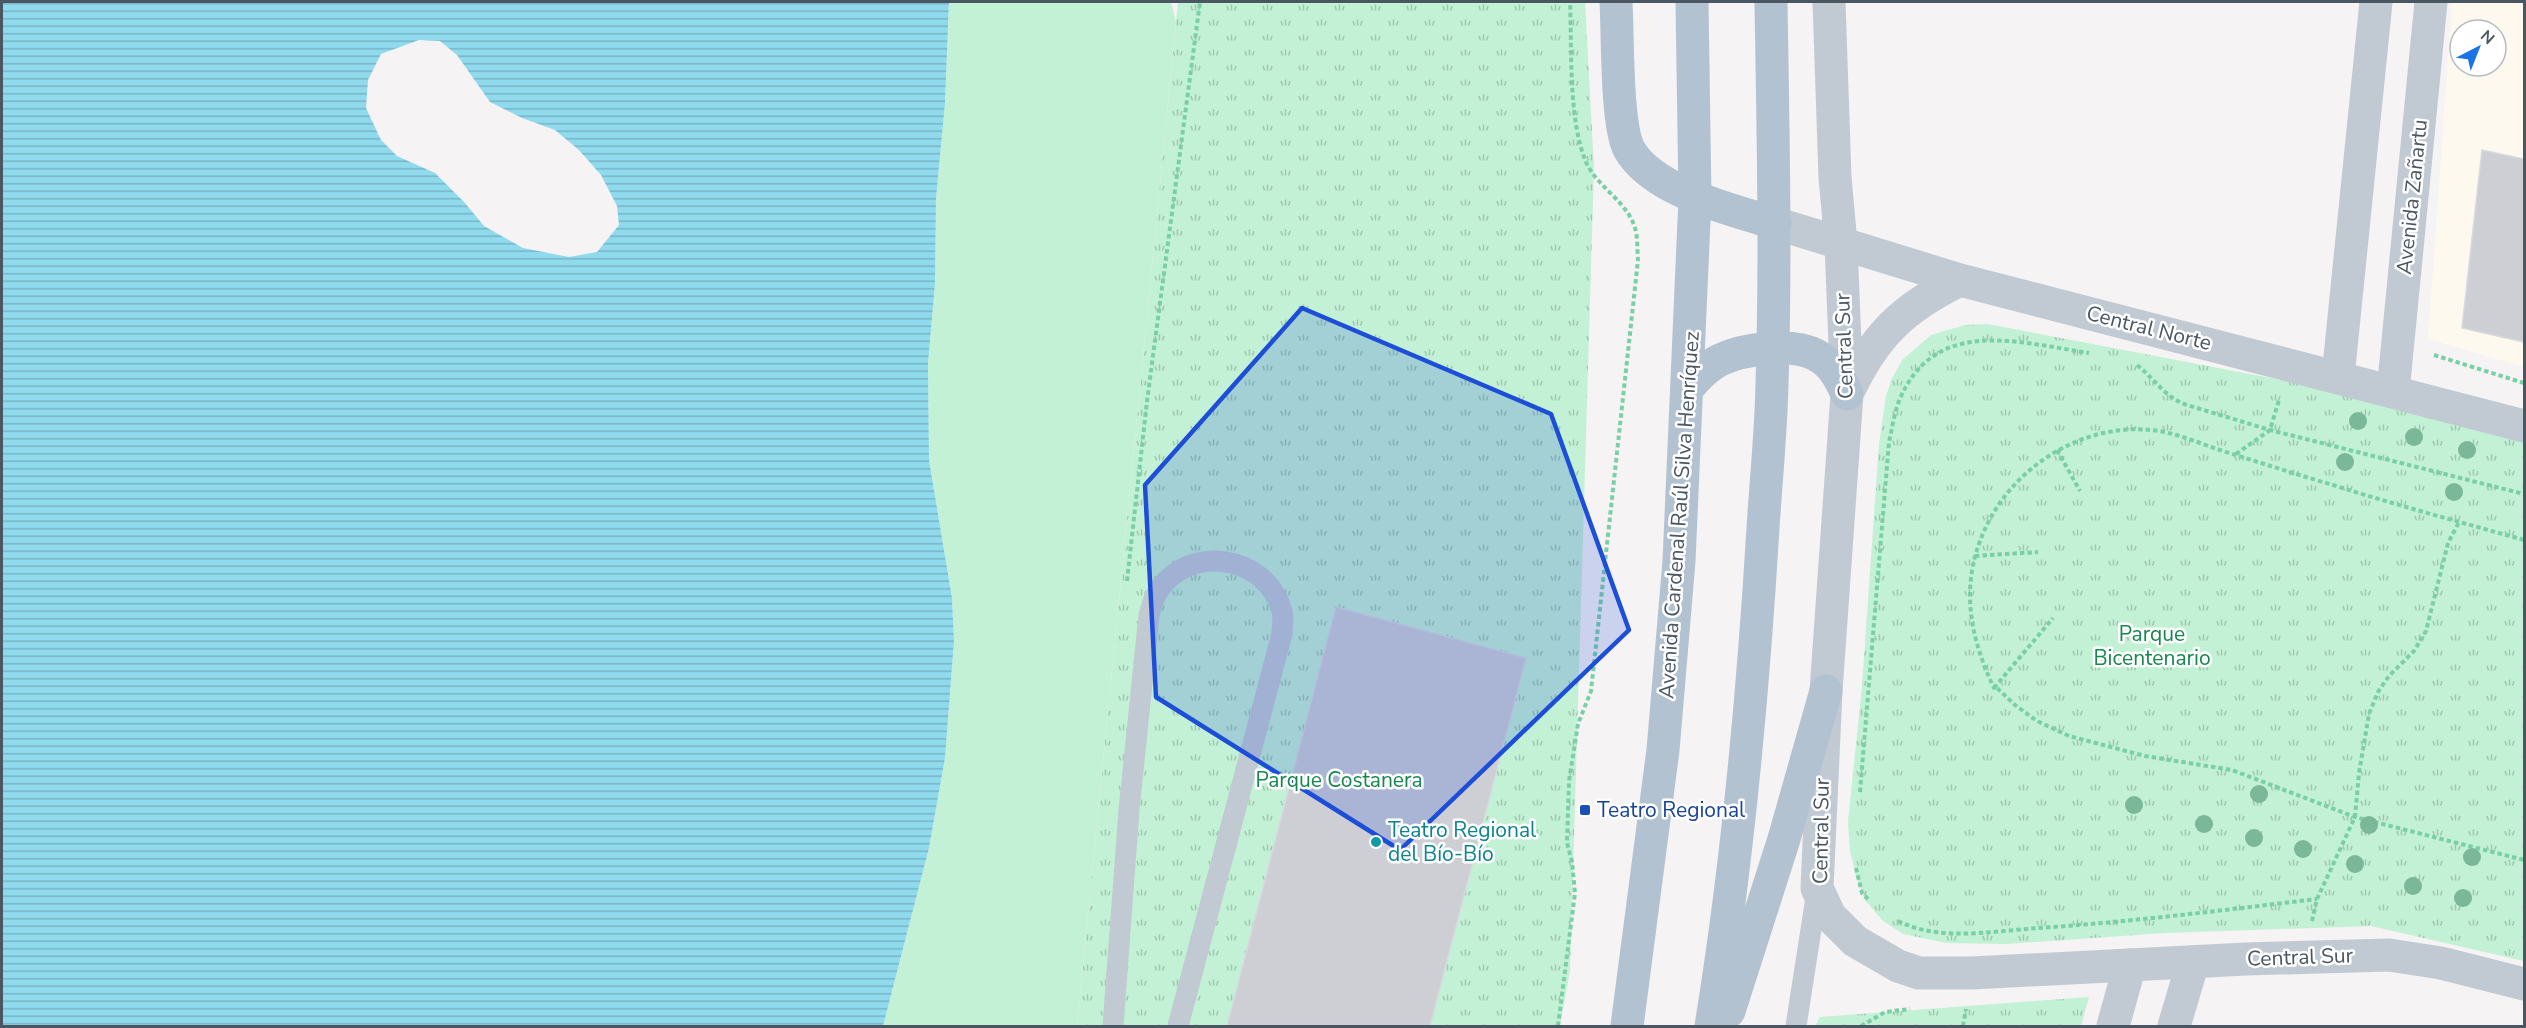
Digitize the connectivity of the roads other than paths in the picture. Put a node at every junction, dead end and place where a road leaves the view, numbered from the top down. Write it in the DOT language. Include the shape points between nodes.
graph roads {
  1 [pos="1616,2"];
  2 [pos="1692,2"];
  3 [pos="1771,2"];
  4 [pos="1829,2"];
  5 [pos="2376,2"];
  6 [pos="2431,2"];
  7 [pos="1695,198"];
  8 [pos="1775,223"];
  9 [pos="1840,244"];
  10 [pos="1960,280"];
  11 [pos="1773,349"];
  12 [pos="2338,377"];
  13 [pos="1688,388"];
  14 [pos="2394,392"];
  15 [pos="1847,394"];
  16 [pos="2524,426"];
  17 [pos="1826,691"];
  18 [pos="1817,888"];
  19 [pos="2193,962"];
  20 [pos="2130,965"];
  21 [pos="2524,984"];
  22 [pos="1113,1026"];
  23 [pos="1179,1026"];
  24 [pos="1627,1026"];
  25 [pos="1711,1026"];
  26 [pos="1724,1026"];
  27 [pos="1796,1026"];
  28 [pos="2113,1026"];
  29 [pos="2174,1026"];
  1 -- 7 [label="main road" via="1622,114 1629,148 1651,172"];
  2 -- 7 [label="main road, Avenida Cardenal Raúl Silva Henríquez"];
  3 -- 8 [label="main road"];
  4 -- 9 [label="street, Central Sur"];
  5 -- 12 [label="street"];
  6 -- 14 [label="street, Avenida Zañartu"];
  7 -- 8 [label="main road"];
  7 -- 13 [label="main road, Avenida Cardenal Raúl Silva Henríquez"];
  8 -- 9 [label="street, Central Norte"];
  8 -- 11 [label="main road"];
  9 -- 10 [label="street, Central Norte"];
  9 -- 15 [label="street, Central Sur"];
  10 -- 12 [label="street, Central Norte"];
  10 -- 15 [label="street" via="1900,317 1871,350"];
  11 -- 13 [label="main road" via="1718,360"];
  11 -- 15 [label="main road" via="1815,354 1835,371"];
  11 -- 25 [label="main road" via="1750,715 1725,940"];
  12 -- 14 [label="street, Central Norte"];
  13 -- 24 [label="main road, Avenida Cardenal Raúl Silva Henríquez" via="1673,651"];
  14 -- 16 [label="street, Central Norte"];
  15 -- 17 [label="street, Central Sur"];
  17 -- 18 [label="street, Central Sur"];
  17 -- 26 [label="main road"];
  18 -- 20 [label="street, Central Sur" via="1830,916 1855,941 1898,966 1919,973"];
  18 -- 27 [label="lane"];
  19 -- 20 [label="street, Central Sur"];
  19 -- 21 [label="street, Central Sur" via="2390,955"];
  19 -- 29 [label="street"];
  20 -- 28 [label="street"];
  22 -- 23 [label="lane" via="1149,615 1167,580 1196,563 1218,560 1239,564 1267,583 1283,613 1282,634"];
}
